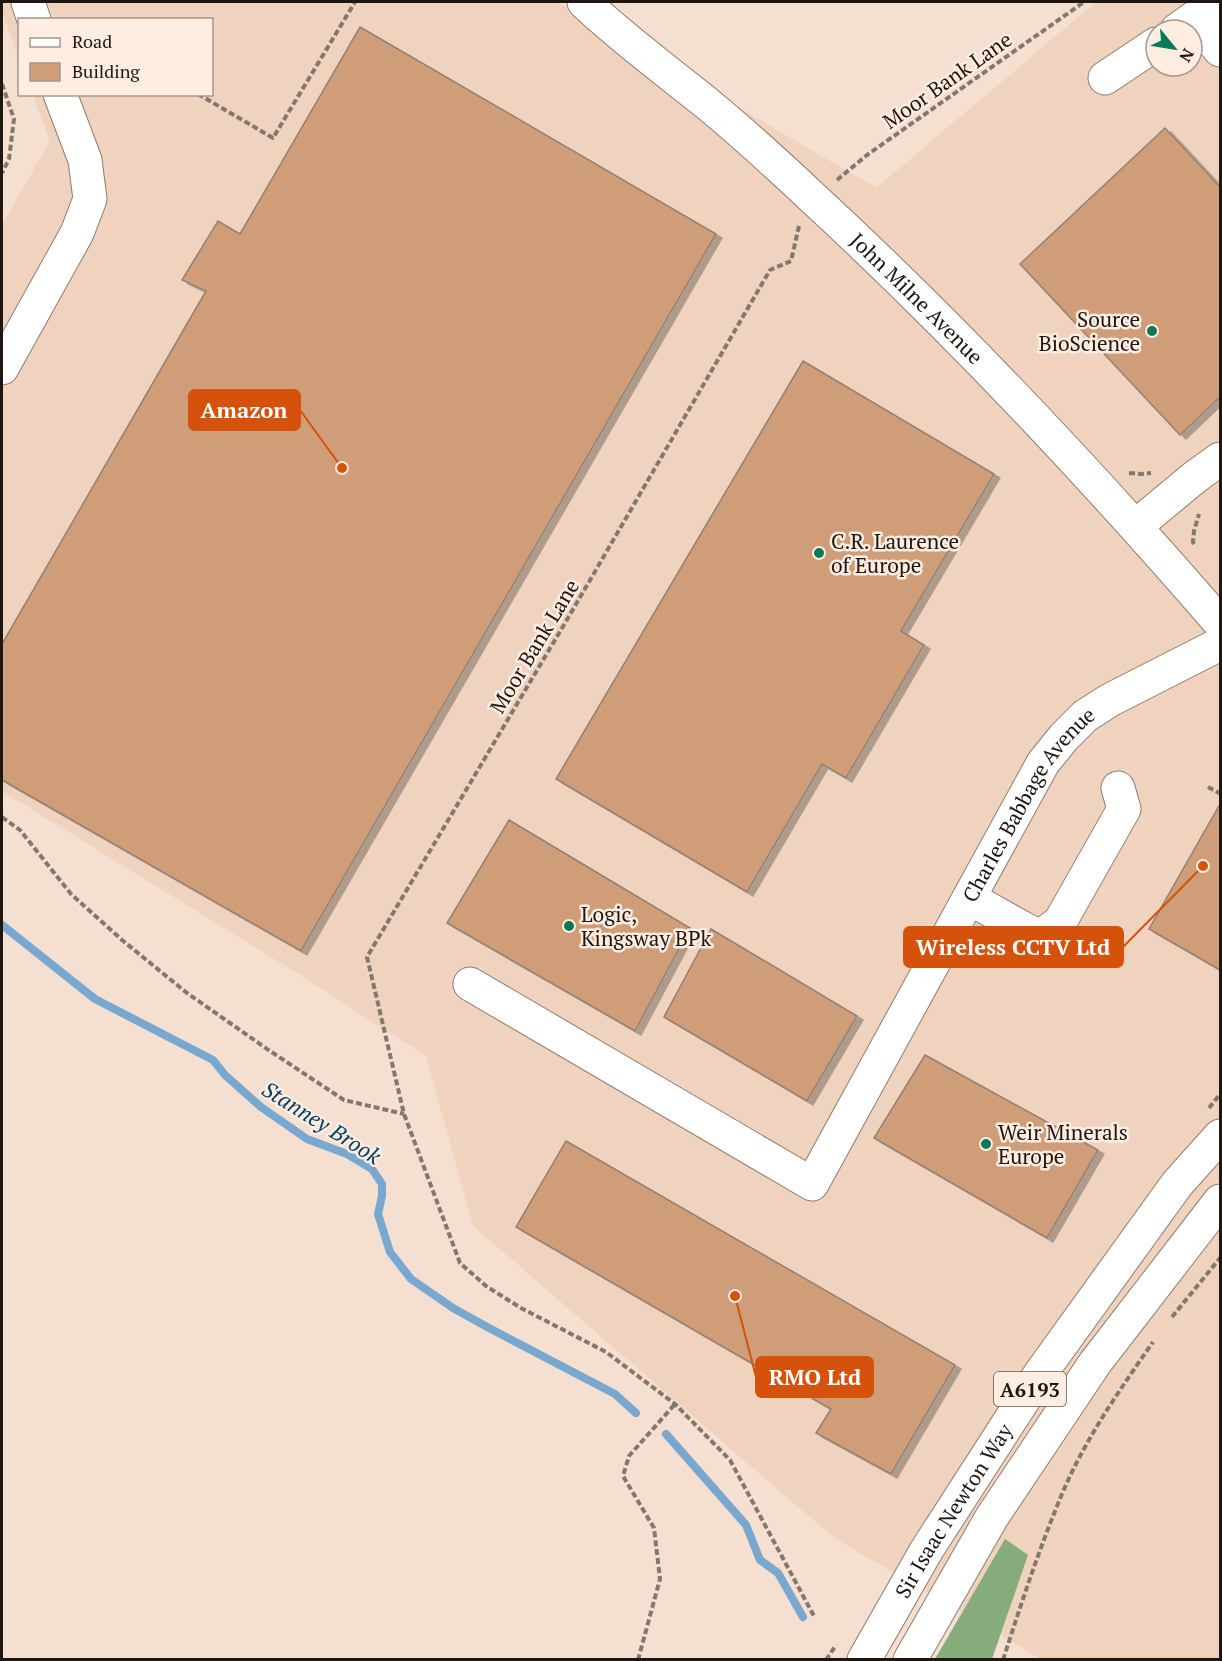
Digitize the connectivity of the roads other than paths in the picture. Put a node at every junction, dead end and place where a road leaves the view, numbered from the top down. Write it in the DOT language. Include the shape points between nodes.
graph roads {
  1 [pos="27,2"];
  2 [pos="584,2"];
  3 [pos="1197,17"];
  4 [pos="33,18"];
  5 [pos="1221,50"];
  6 [pos="1144,52"];
  7 [pos="1105,78"];
  8 [pos="61,96"];
  9 [pos="2,368"];
  10 [pos="1221,459"];
  11 [pos="1136,526"];
  12 [pos="1221,623"];
  13 [pos="1221,644"];
  14 [pos="1118,788"];
  15 [pos="969,898"];
  16 [pos="470,984"];
  17 [pos="1221,1136"];
  18 [pos="1221,1201"];
  19 [pos="864,1659"];
  20 [pos="910,1659"];
  1 -- 4 [label="main road"];
  2 -- 11 [label="main road, John Milne Avenue" via="768,156 873,253 1030,411"];
  3 -- 5 [label="main road"];
  6 -- 7 [label="main road"];
  8 -- 9 [label="main road" via="85,160 90,199 77,233"];
  10 -- 11 [label="main road"];
  11 -- 12 [label="main road, John Milne Avenue"];
  13 -- 15 [label="main road, Charles Babbage Avenue" via="1110,700 1085,716 1064,737 1043,763"];
  14 -- 15 [label="main road" via="1124,809 1060,922 1050,930 1041,936 1028,931"];
  15 -- 16 [label="main road, Charles Babbage Avenue" via="812,1184"];
  17 -- 19 [label="main road, Sir Isaac Newton Way / A6193" via="1178,1184 1040,1374 926,1551"];
  18 -- 20 [label="main road, Sir Isaac Newton Way / A6193" via="1095,1364 992,1517"];
}
